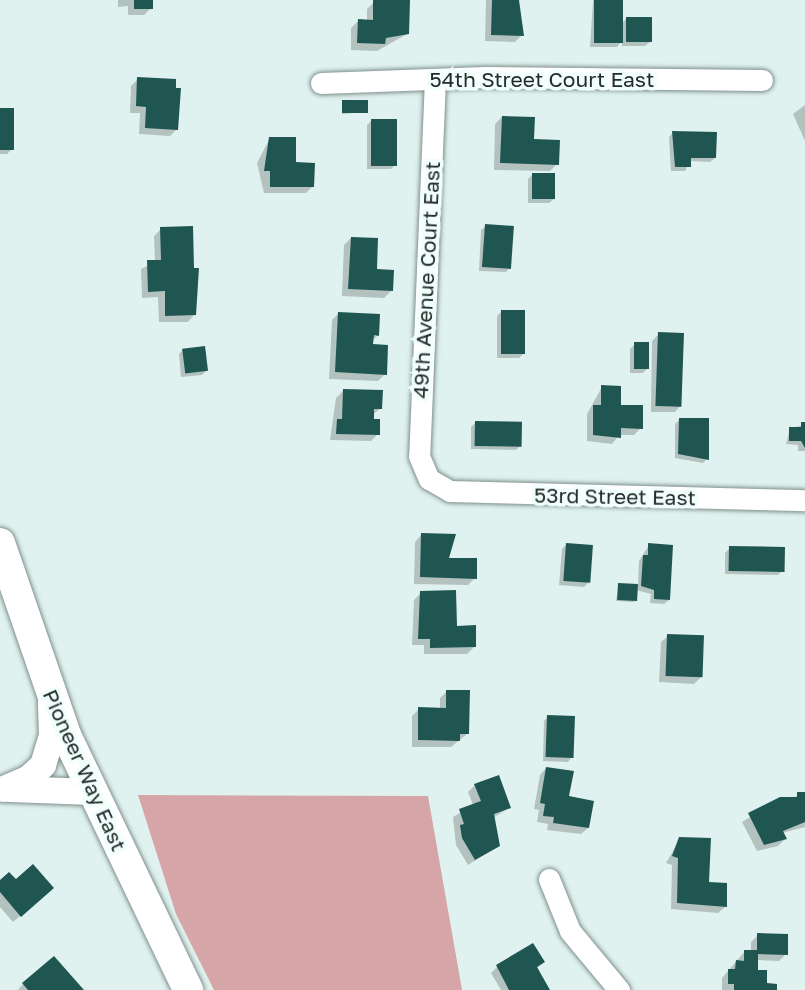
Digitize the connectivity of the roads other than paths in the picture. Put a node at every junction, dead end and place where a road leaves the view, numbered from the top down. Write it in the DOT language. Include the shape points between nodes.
graph roads {
  1 [pos="435,79"];
  2 [pos="762,80"];
  3 [pos="321,83"];
  4 [pos="429,479"];
  5 [pos="805,500"];
  6 [pos="0,543"];
  7 [pos="51,694"];
  8 [pos="2,789"];
  9 [pos="92,792"];
  10 [pos="549,879"];
  11 [pos="188,990"];
  12 [pos="619,990"];
  1 -- 2 [label="street, 54th Street Court East"];
  1 -- 3 [label="street, 54th Street Court East"];
  1 -- 4 [label="street, 49th Avenue Court East" via="419,456"];
  4 -- 5 [label="street, 53rd Street East" via="450,491"];
  6 -- 7 [label="main road, Pioneer Way East"];
  7 -- 8 [label="street" via="53,721 47,758 34,776"];
  7 -- 9 [label="main road, Pioneer Way East"];
  8 -- 9 [label="street"];
  9 -- 11 [label="main road, Pioneer Way East"];
  10 -- 12 [label="street" via="570,931"];
}
